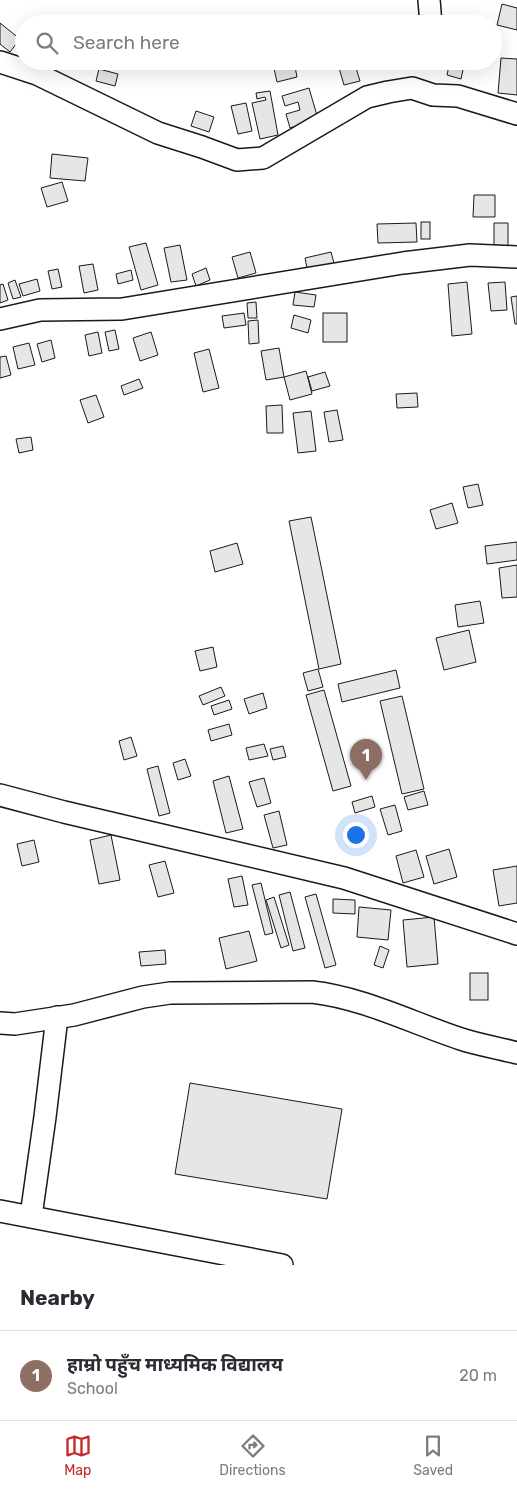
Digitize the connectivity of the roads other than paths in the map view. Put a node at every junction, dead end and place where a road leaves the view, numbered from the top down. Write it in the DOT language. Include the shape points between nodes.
graph roads {
  1 [pos="428,0"];
  2 [pos="430,15"];
  3 [pos="0,62"];
  4 [pos="15,67"];
  5 [pos="25,70"];
  6 [pos="517,114"];
  7 [pos="517,256"];
  8 [pos="0,319"];
  9 [pos="0,795"];
  10 [pos="517,934"];
  11 [pos="66,1016"];
  12 [pos="0,1022"];
  13 [pos="517,1053"];
  14 [pos="0,1211"];
  15 [pos="31,1216"];
  16 [pos="282,1265"];
  1 -- 2 [label="street"];
  3 -- 4 [label="street"];
  5 -- 6 [label="street" via="158,134 237,160 263,158 366,97 412,88 458,96"];
  7 -- 8 [label="street" via="470,255 403,263 122,309 40,310"];
  9 -- 10 [label="street" via="344,878"];
  11 -- 12 [label="street" via="15,1024"];
  11 -- 13 [label="street" via="170,992 312,992 331,994 462,1040"];
  11 -- 15 [label="street" via="45,1117"];
  14 -- 15 [label="street"];
  15 -- 16 [label="street"];
}
